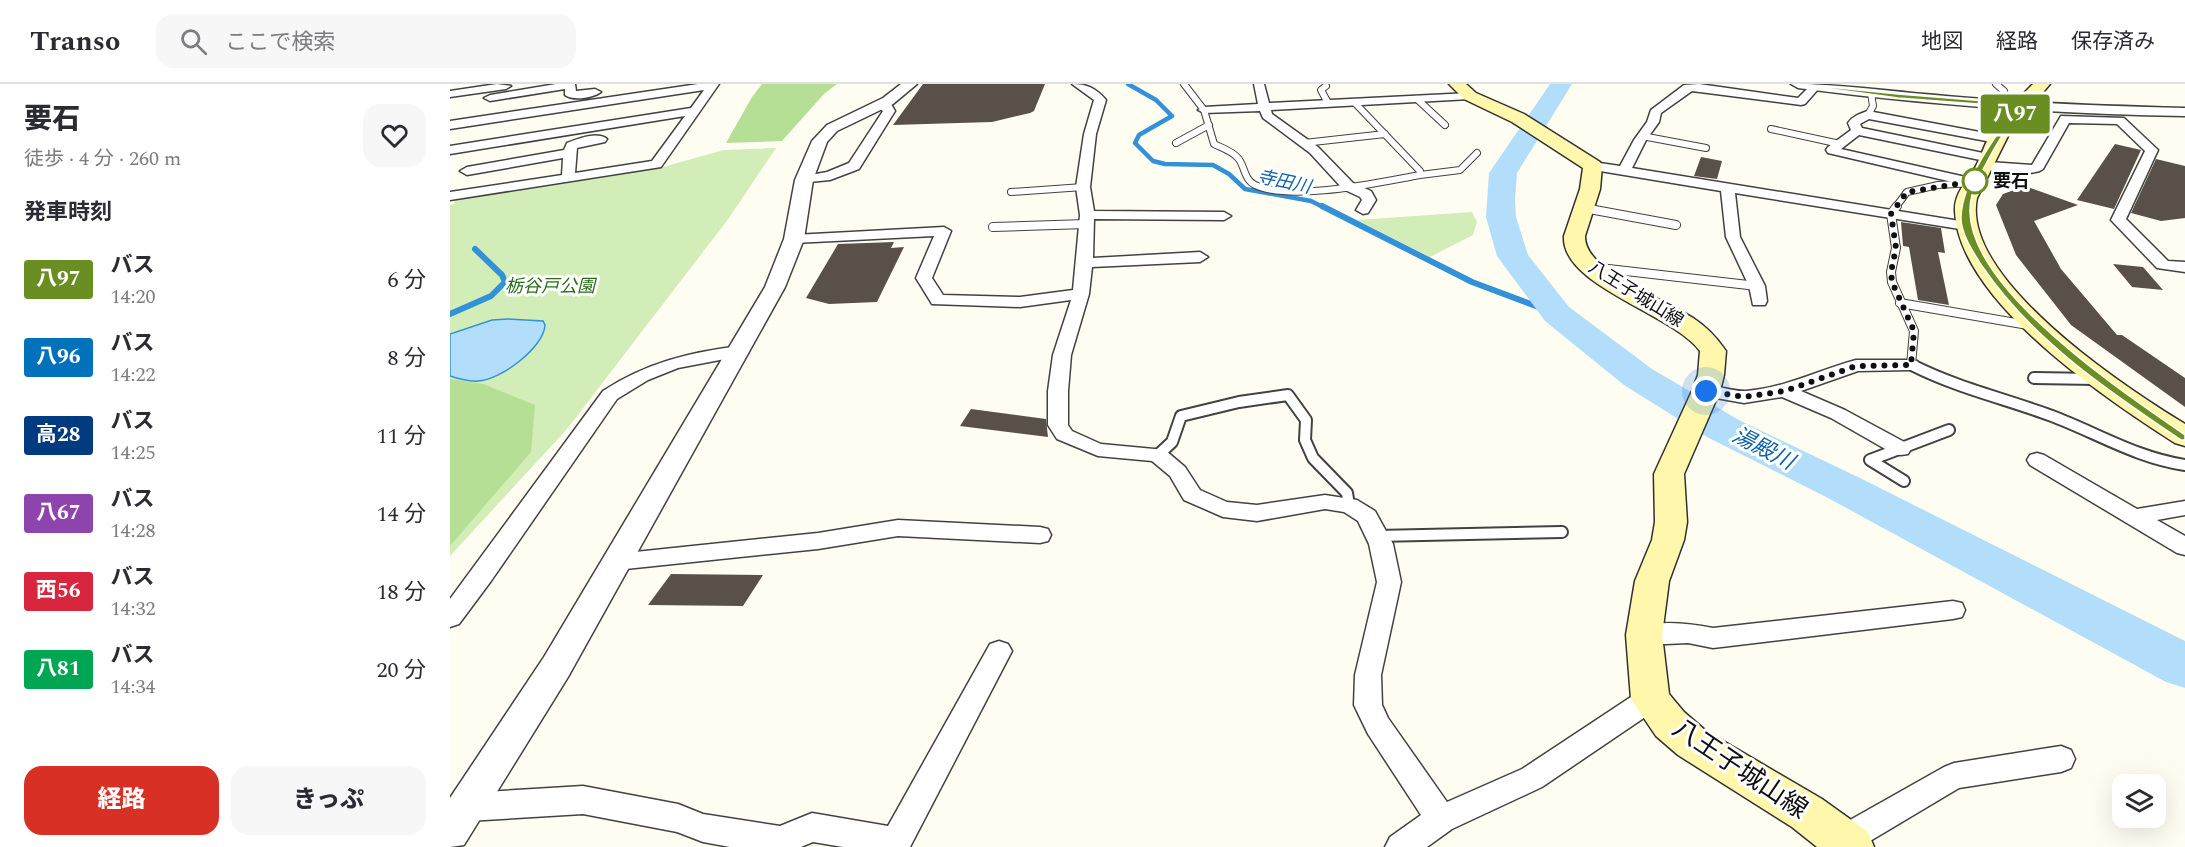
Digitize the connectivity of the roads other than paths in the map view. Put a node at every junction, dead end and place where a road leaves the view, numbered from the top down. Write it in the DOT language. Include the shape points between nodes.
graph roads {
  1 [pos="522,84"];
  2 [pos="649,84"];
  3 [pos="910,84"];
  4 [pos="1077,84"];
  5 [pos="1184,84"];
  6 [pos="1259,84"];
  7 [pos="1457,84"];
  8 [pos="1797,84"];
  9 [pos="1996,84"];
  10 [pos="2042,84"];
  11 [pos="570,85"];
  12 [pos="713,85"];
  13 [pos="1326,86"];
  14 [pos="1691,86"];
  15 [pos="1815,87"];
  16 [pos="1843,87"];
  17 [pos="534,91"];
  18 [pos="491,93"];
  19 [pos="1871,93"];
  20 [pos="450,94"];
  21 [pos="1470,96"];
  22 [pos="704,97"];
  23 [pos="2012,98"];
  24 [pos="1417,99"];
  25 [pos="1354,102"];
  26 [pos="1328,103"];
  27 [pos="881,105"];
  28 [pos="1265,106"];
  29 [pos="1204,110"];
  30 [pos="2185,110"];
  31 [pos="694,111"];
  32 [pos="450,112"];
  33 [pos="1868,115"];
  34 [pos="450,125"];
  35 [pos="529,125"];
  36 [pos="1209,125"];
  37 [pos="1445,125"];
  38 [pos="684,126"];
  39 [pos="1771,129"];
  40 [pos="1857,131"];
  41 [pos="1385,134"];
  42 [pos="1642,136"];
  43 [pos="450,137"];
  44 [pos="1176,143"];
  45 [pos="1304,143"];
  46 [pos="1840,144"];
  47 [pos="1706,148"];
  48 [pos="450,150"];
  49 [pos="572,153"];
  50 [pos="1476,153"];
  51 [pos="1986,161"];
  52 [pos="521,162"];
  53 [pos="450,164"];
  54 [pos="1593,166"];
  55 [pos="467,171"];
  56 [pos="1624,172"];
  57 [pos="1420,175"];
  58 [pos="568,179"];
  59 [pos="804,180"];
  60 [pos="1348,186"];
  61 [pos="1083,187"];
  62 [pos="1728,188"];
  63 [pos="1011,192"];
  64 [pos="456,195"];
  65 [pos="1584,208"];
  66 [pos="1364,210"];
  67 [pos="1891,214"];
  68 [pos="1224,216"];
  69 [pos="1086,219"];
  70 [pos="1677,225"];
  71 [pos="1966,226"];
  72 [pos="993,227"];
  73 [pos="794,240"];
  74 [pos="1200,257"];
  75 [pos="1085,263"];
  76 [pos="1590,267"];
  77 [pos="2185,267"];
  78 [pos="1081,294"];
  79 [pos="1758,294"];
  80 [pos="1900,303"];
  81 [pos="2037,326"];
  82 [pos="741,351"];
  83 [pos="1911,365"];
  84 [pos="2034,378"];
  85 [pos="2100,379"];
  86 [pos="1706,391"];
  87 [pos="1785,391"];
  88 [pos="1949,430"];
  89 [pos="2185,437"];
  90 [pos="1901,449"];
  91 [pos="1158,454"];
  92 [pos="2037,460"];
  93 [pos="2185,465"];
  94 [pos="1904,481"];
  95 [pos="1349,505"];
  96 [pos="2185,508"];
  97 [pos="2134,517"];
  98 [pos="1562,532"];
  99 [pos="1040,535"];
  100 [pos="1377,536"];
  101 [pos="2185,547"];
  102 [pos="616,562"];
  103 [pos="1953,610"];
  104 [pos="450,617"];
  105 [pos="1644,635"];
  106 [pos="999,651"];
  107 [pos="1650,699"];
  108 [pos="2061,759"];
  109 [pos="468,807"];
  110 [pos="1441,819"];
  111 [pos="450,832"];
  112 [pos="781,844"];
  113 [pos="1842,845"];
  114 [pos="1401,847"];
  1 -- 18 [label="street"];
  2 -- 11 [label="street" via="574,95 569,94"];
  3 -- 27 [label="street"];
  4 -- 61 [label="street" via="1100,100 1090,134"];
  5 -- 29 [label="lane"];
  6 -- 28 [label="street"];
  7 -- 21 [label="main road"];
  8 -- 15 [label="street"];
  9 -- 23 [label="lane"];
  10 -- 23 [label="main road"];
  11 -- 17 [label="street"];
  12 -- 22 [label="street"];
  12 -- 35 [label="street"];
  13 -- 26 [label="lane" via="1321,90"];
  14 -- 15 [label="street" via="1801,102"];
  14 -- 42 [label="street" via="1657,109"];
  15 -- 16 [label="street"];
  16 -- 19 [label="street"];
  17 -- 18 [label="street"];
  17 -- 35 [label="street"];
  18 -- 20 [label="street"];
  18 -- 32 [label="street" via="487,107"];
  19 -- 23 [label="street"];
  19 -- 33 [label="lane" via="1873,106"];
  21 -- 24 [label="street"];
  21 -- 54 [label="main road" via="1518,118"];
  22 -- 31 [label="street"];
  22 -- 35 [label="street"];
  23 -- 30 [label="street" via="2058,110"];
  23 -- 51 [label="main road"];
  24 -- 25 [label="street"];
  24 -- 37 [label="lane"];
  25 -- 26 [label="street"];
  25 -- 41 [label="lane"];
  26 -- 28 [label="street"];
  27 -- 59 [label="street" via="826,133"];
  27 -- 59 [label="street" via="889,111 854,166 830,176"];
  28 -- 29 [label="street"];
  28 -- 45 [label="street" via="1267,116"];
  29 -- 36 [label="lane"];
  31 -- 35 [label="street"];
  31 -- 38 [label="street"];
  33 -- 40 [label="street" via="1855,120"];
  33 -- 51 [label="street"];
  34 -- 35 [label="street"];
  35 -- 43 [label="street"];
  35 -- 48 [label="street"];
  35 -- 52 [label="street"];
  36 -- 44 [label="lane"];
  36 -- 60 [label="lane" via="1214,144 1237,156 1248,180 1256,185 1286,189"];
  38 -- 49 [label="street" via="580,142 572,146"];
  38 -- 58 [label="street" via="656,164"];
  39 -- 46 [label="lane"];
  40 -- 46 [label="street"];
  40 -- 51 [label="street"];
  41 -- 45 [label="lane"];
  41 -- 57 [label="lane"];
  42 -- 47 [label="lane"];
  42 -- 56 [label="street"];
  45 -- 60 [label="street"];
  46 -- 51 [label="street" via="1832,150"];
  49 -- 52 [label="street"];
  49 -- 58 [label="street"];
  50 -- 57 [label="lane" via="1460,170"];
  51 -- 67 [label="lane" via="1938,185 1907,192"];
  51 -- 71 [label="main road" via="1966,202"];
  51 -- 77 [label="street" via="2013,169 2036,169 2065,119 2120,121 2152,150 2118,220 2163,265"];
  52 -- 55 [label="street"];
  53 -- 55 [label="street" via="468,163"];
  54 -- 56 [label="street"];
  54 -- 65 [label="main road, 八王子城山線"];
  55 -- 64 [label="street"];
  56 -- 62 [label="street"];
  57 -- 60 [label="lane"];
  58 -- 64 [label="street"];
  59 -- 73 [label="street"];
  60 -- 66 [label="street" via="1366,194 1369,200"];
  61 -- 63 [label="lane"];
  61 -- 69 [label="street"];
  62 -- 67 [label="street"];
  62 -- 79 [label="street" via="1733,237"];
  65 -- 70 [label="lane"];
  65 -- 76 [label="main road, 八王子城山線" via="1574,239 1576,250"];
  67 -- 71 [label="street"];
  67 -- 80 [label="lane" via="1896,248 1892,282"];
  68 -- 69 [label="street"];
  69 -- 72 [label="lane"];
  69 -- 75 [label="street"];
  71 -- 81 [label="main road" via="1987,269"];
  73 -- 78 [label="street" via="944,231 924,278 938,300 1020,302"];
  73 -- 82 [label="street" via="775,287"];
  74 -- 75 [label="street"];
  75 -- 78 [label="street"];
  76 -- 79 [label="lane" via="1658,273"];
  76 -- 86 [label="main road, 八王子城山線" via="1705,339 1714,355"];
  78 -- 91 [label="street" via="1062,356 1058,425 1064,435 1098,450"];
  80 -- 81 [label="lane"];
  80 -- 83 [label="lane" via="1914,331"];
  81 -- 85 [label="main road"];
  82 -- 102 [label="street"];
  82 -- 104 [label="street" via="661,366 610,395"];
  83 -- 87 [label="street" via="1856,366"];
  83 -- 93 [label="lane" via="1939,380 2036,410 2132,450"];
  84 -- 85 [label="lane"];
  85 -- 89 [label="main road"];
  86 -- 87 [label="street" via="1744,397"];
  86 -- 105 [label="main road, 八王子城山線" via="1669,474 1671,522 1652,581"];
  87 -- 90 [label="street" via="1838,414"];
  88 -- 90 [label="lane"];
  90 -- 94 [label="lane" via="1870,460"];
  91 -- 95 [label="street" via="1178,472 1192,495 1223,509 1257,513 1325,502"];
  91 -- 95 [label="lane" via="1172,442 1181,416 1288,394 1306,420 1305,440 1313,458 1347,493"];
  92 -- 97 [label="street"];
  95 -- 100 [label="street" via="1367,516"];
  96 -- 97 [label="street"];
  97 -- 101 [label="street"];
  98 -- 100 [label="lane"];
  99 -- 102 [label="street" via="898,528 818,541"];
  100 -- 110 [label="street" via="1389,582 1368,675 1368,705"];
  102 -- 109 [label="street"];
  103 -- 105 [label="street" via="1713,638 1688,633"];
  105 -- 107 [label="main road"];
  106 -- 112 [label="street" via="896,842 812,827"];
  107 -- 110 [label="street" via="1532,778"];
  107 -- 113 [label="main road, 八王子城山線" via="1670,724 1692,742 1807,813"];
  108 -- 113 [label="street" via="1954,776"];
  109 -- 111 [label="street"];
  109 -- 112 [label="street" via="583,800 678,818 704,828"];
  110 -- 114 [label="street"];
}
